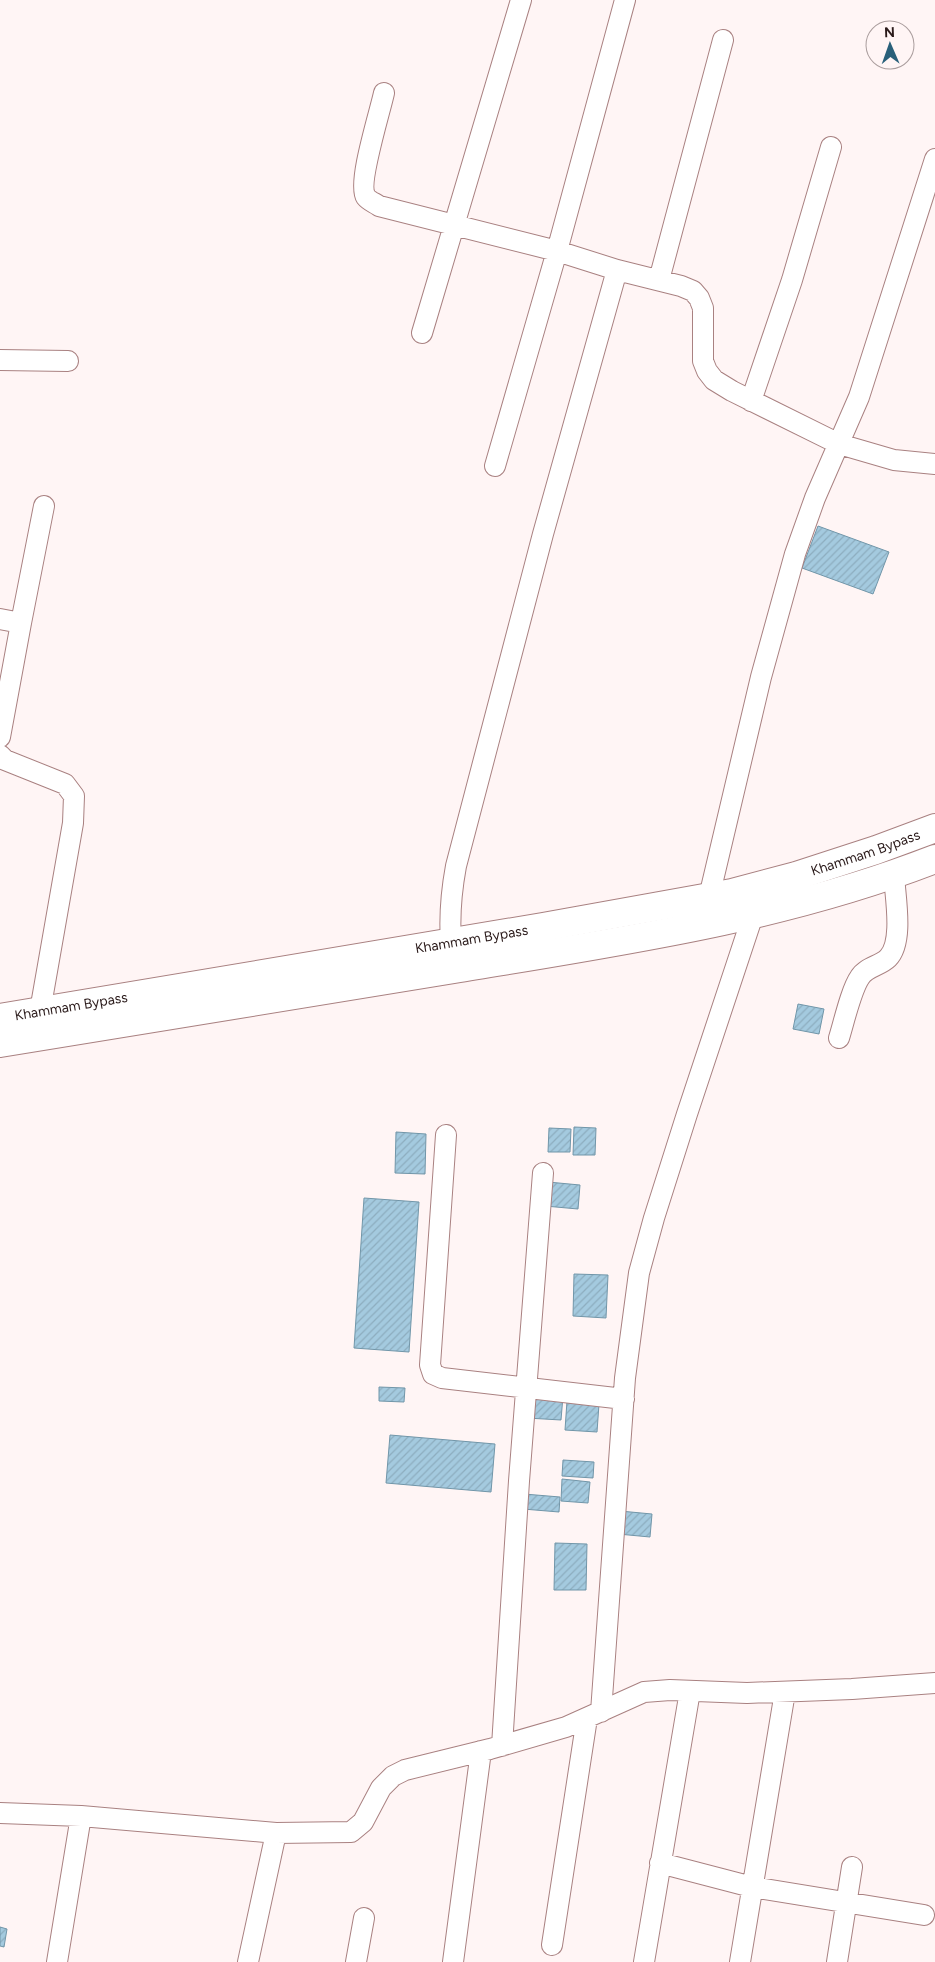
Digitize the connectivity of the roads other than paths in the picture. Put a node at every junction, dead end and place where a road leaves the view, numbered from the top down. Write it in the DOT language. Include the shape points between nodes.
graph roads {
  1 [pos="521,0"];
  2 [pos="625,0"];
  3 [pos="723,40"];
  4 [pos="384,94"];
  5 [pos="831,147"];
  6 [pos="935,159"];
  7 [pos="928,208"];
  8 [pos="454,226"];
  9 [pos="557,251"];
  10 [pos="617,270"];
  11 [pos="659,280"];
  12 [pos="422,333"];
  13 [pos="0,360"];
  14 [pos="68,361"];
  15 [pos="751,401"];
  16 [pos="839,444"];
  17 [pos="935,464"];
  18 [pos="495,466"];
  19 [pos="44,506"];
  20 [pos="0,619"];
  21 [pos="21,623"];
  22 [pos="0,737"];
  23 [pos="0,755"];
  24 [pos="935,828"];
  25 [pos="935,859"];
  26 [pos="894,875"];
  27 [pos="709,897"];
  28 [pos="753,914"];
  29 [pos="543,927"];
  30 [pos="451,942"];
  31 [pos="549,954"];
  32 [pos="40,1011"];
  33 [pos="0,1018"];
  34 [pos="839,1038"];
  35 [pos="0,1044"];
  36 [pos="446,1135"];
  37 [pos="543,1173"];
  38 [pos="527,1388"];
  39 [pos="624,1399"];
  40 [pos="935,1683"];
  41 [pos="690,1691"];
  42 [pos="785,1692"];
  43 [pos="594,1715"];
  44 [pos="502,1746"];
  45 [pos="481,1751"];
  46 [pos="0,1813"];
  47 [pos="72,1826"];
  48 [pos="276,1833"];
  49 [pos="660,1863"];
  50 [pos="852,1867"];
  51 [pos="752,1887"];
  52 [pos="846,1903"];
  53 [pos="924,1915"];
  54 [pos="364,1918"];
  55 [pos="552,1945"];
  56 [pos="57,1962"];
  57 [pos="248,1962"];
  58 [pos="356,1962"];
  59 [pos="453,1962"];
  60 [pos="644,1962"];
  61 [pos="740,1962"];
  62 [pos="837,1962"];
  1 -- 8 [label="street"];
  2 -- 9 [label="street"];
  3 -- 11 [label="street"];
  4 -- 8 [label="street" via="363,180 366,197 379,206"];
  5 -- 15 [label="street" via="792,280"];
  6 -- 7 [label="street"];
  7 -- 16 [label="street" via="860,397"];
  8 -- 9 [label="street"];
  8 -- 12 [label="street"];
  9 -- 10 [label="street"];
  9 -- 18 [label="street"];
  10 -- 11 [label="street"];
  10 -- 30 [label="street" via="543,534 456,866 450,895"];
  11 -- 15 [label="street" via="687,288 700,298 703,308 703,361 707,371 714,380"];
  13 -- 14 [label="street"];
  15 -- 16 [label="street"];
  16 -- 17 [label="street" via="894,460"];
  16 -- 27 [label="street" via="795,554 761,677"];
  19 -- 21 [label="street"];
  20 -- 21 [label="street"];
  21 -- 22 [label="street"];
  23 -- 32 [label="street" via="5,760 65,784 74,796 73,823"];
  24 -- 27 [label="highway, Khammam Bypass" via="796,876"];
  25 -- 26 [label="highway, Khammam Bypass"];
  26 -- 28 [label="highway, Khammam Bypass"];
  26 -- 34 [label="street" via="897,921 894,950 858,980"];
  27 -- 29 [label="highway, Khammam Bypass"];
  28 -- 31 [label="highway, Khammam Bypass"];
  28 -- 39 [label="street" via="639,1273"];
  29 -- 30 [label="highway, Khammam Bypass"];
  29 -- 31 [label="highway"];
  30 -- 32 [label="highway, Khammam Bypass"];
  31 -- 35 [label="highway, Khammam Bypass"];
  32 -- 33 [label="highway, Khammam Bypass"];
  36 -- 38 [label="street" via="431,1370 442,1378"];
  37 -- 38 [label="street"];
  38 -- 39 [label="street"];
  38 -- 44 [label="street"];
  39 -- 43 [label="street"];
  40 -- 42 [label="street"];
  41 -- 42 [label="street"];
  41 -- 43 [label="street" via="644,1692"];
  41 -- 49 [label="street"];
  42 -- 51 [label="street"];
  43 -- 44 [label="street" via="566,1728"];
  43 -- 55 [label="street"];
  44 -- 45 [label="street"];
  45 -- 48 [label="street" via="393,1776 381,1788 363,1822 342,1832"];
  45 -- 59 [label="street"];
  46 -- 47 [label="street"];
  47 -- 48 [label="street"];
  47 -- 56 [label="street"];
  48 -- 57 [label="street"];
  49 -- 51 [label="street"];
  49 -- 60 [label="street"];
  50 -- 52 [label="street"];
  51 -- 52 [label="street"];
  51 -- 61 [label="street"];
  52 -- 53 [label="street"];
  52 -- 62 [label="street"];
  54 -- 58 [label="street"];
}
